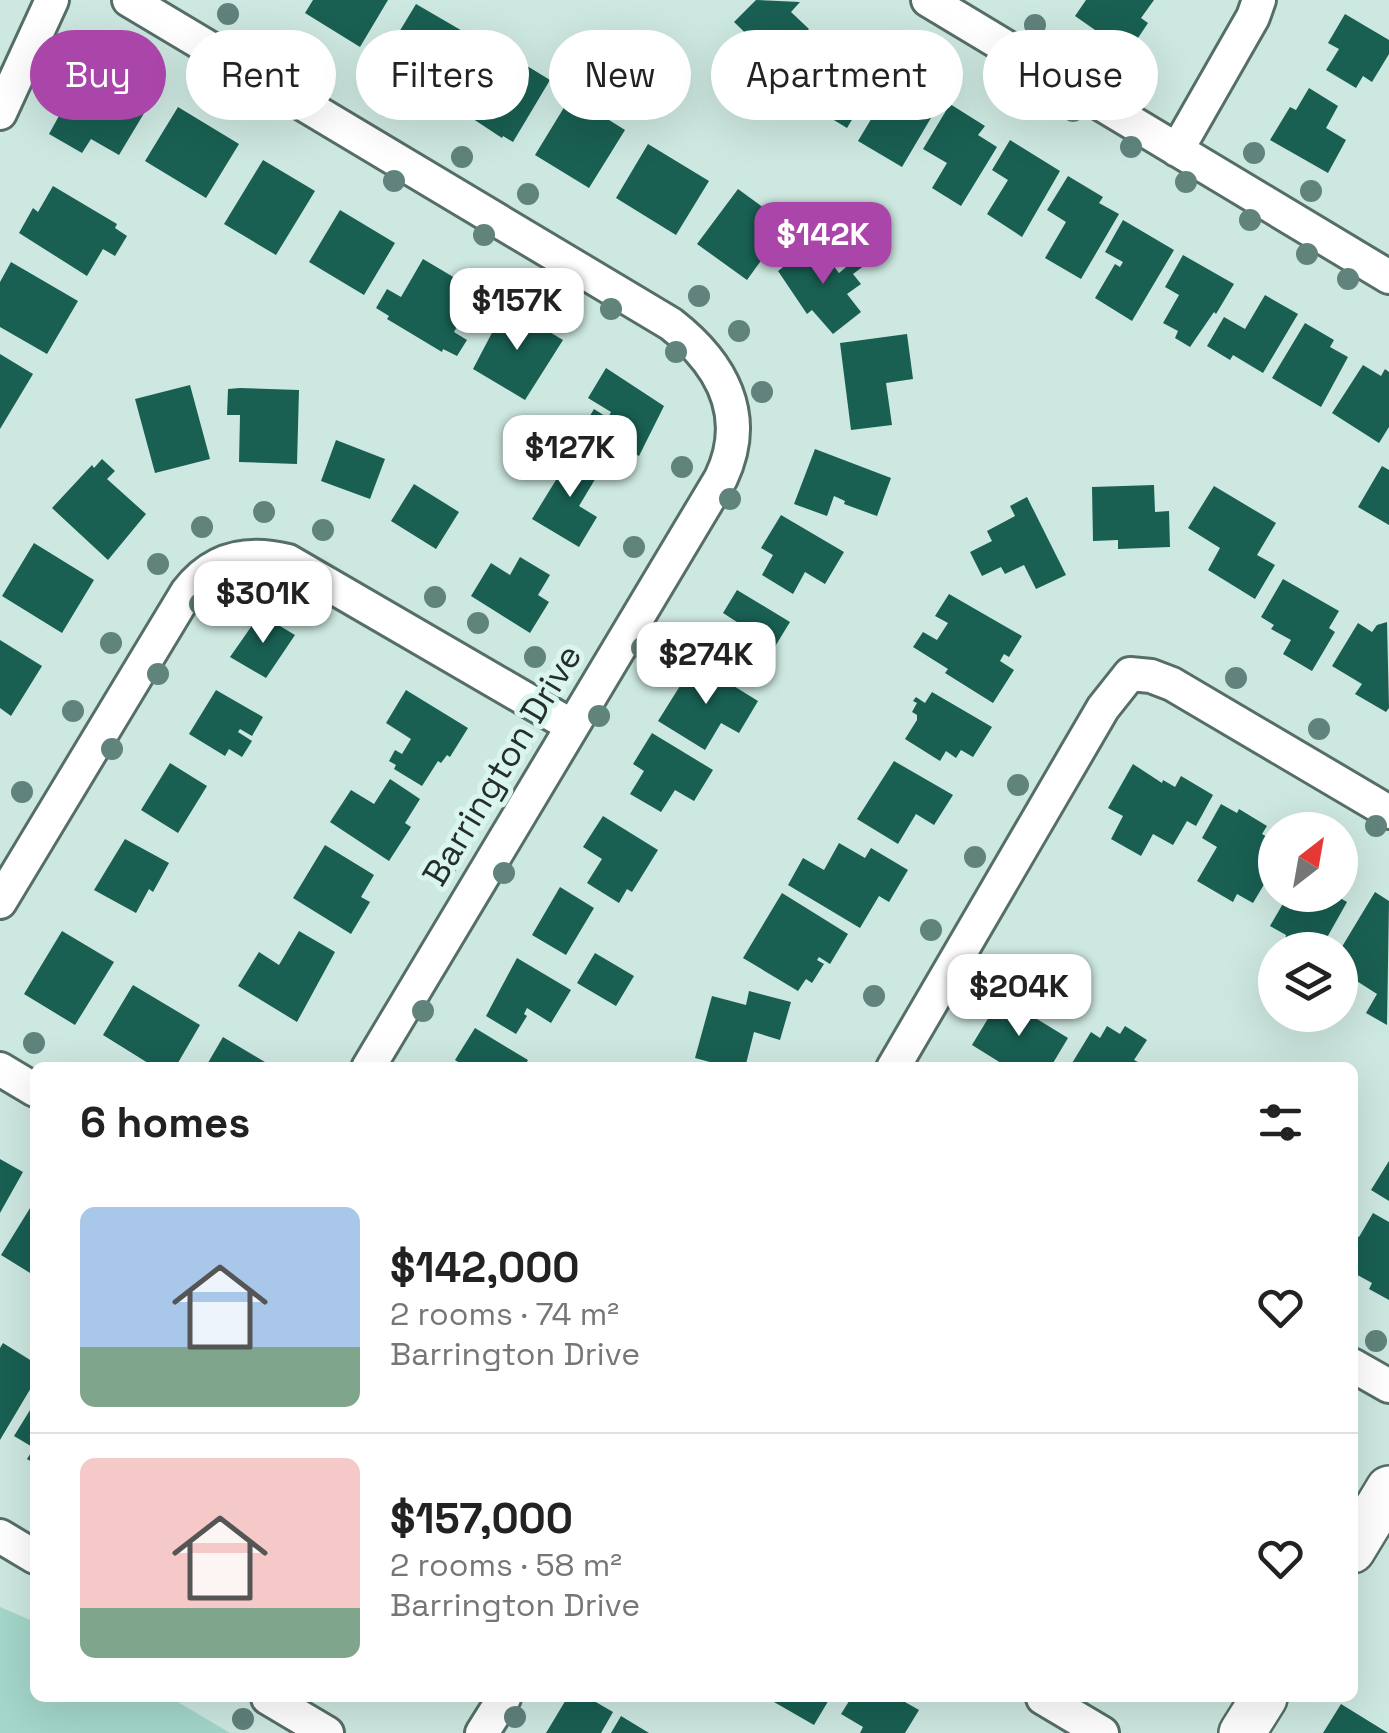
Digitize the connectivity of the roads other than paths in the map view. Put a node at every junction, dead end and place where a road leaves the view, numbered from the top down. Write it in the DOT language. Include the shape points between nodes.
graph roads {
  1 [pos="52,0"];
  2 [pos="129,0"];
  3 [pos="928,0"];
  4 [pos="1259,0"];
  5 [pos="0,113"];
  6 [pos="1178,150"];
  7 [pos="1389,277"];
  8 [pos="572,726"];
  9 [pos="1389,812"];
  10 [pos="0,902"];
  11 [pos="372,1062"];
  12 [pos="896,1062"];
  13 [pos="0,1069"];
  14 [pos="30,1087"];
  15 [pos="1358,1368"];
  16 [pos="1389,1386"];
  17 [pos="1389,1489"];
  18 [pos="0,1536"];
  19 [pos="1358,1540"];
  20 [pos="30,1554"];
  21 [pos="275,1702"];
  22 [pos="501,1702"];
  23 [pos="1050,1702"];
  24 [pos="1261,1702"];
  25 [pos="327,1733"];
  26 [pos="482,1733"];
  27 [pos="1102,1733"];
  28 [pos="1242,1733"];
  1 -- 5 [label="street"];
  2 -- 8 [label="street, Barrington Drive" via="671,324 711,361 732,419 730,459"];
  3 -- 6 [label="street"];
  4 -- 6 [label="street"];
  6 -- 7 [label="street"];
  8 -- 10 [label="street" via="288,561 226,560 188,592"];
  8 -- 11 [label="street, Barrington Drive"];
  9 -- 12 [label="street" via="1172,684 1130,674 1103,708"];
  13 -- 14 [label="street"];
  15 -- 16 [label="street"];
  17 -- 19 [label="street"];
  18 -- 20 [label="street"];
  21 -- 25 [label="street"];
  22 -- 26 [label="street"];
  23 -- 27 [label="street"];
  24 -- 28 [label="street"];
}
